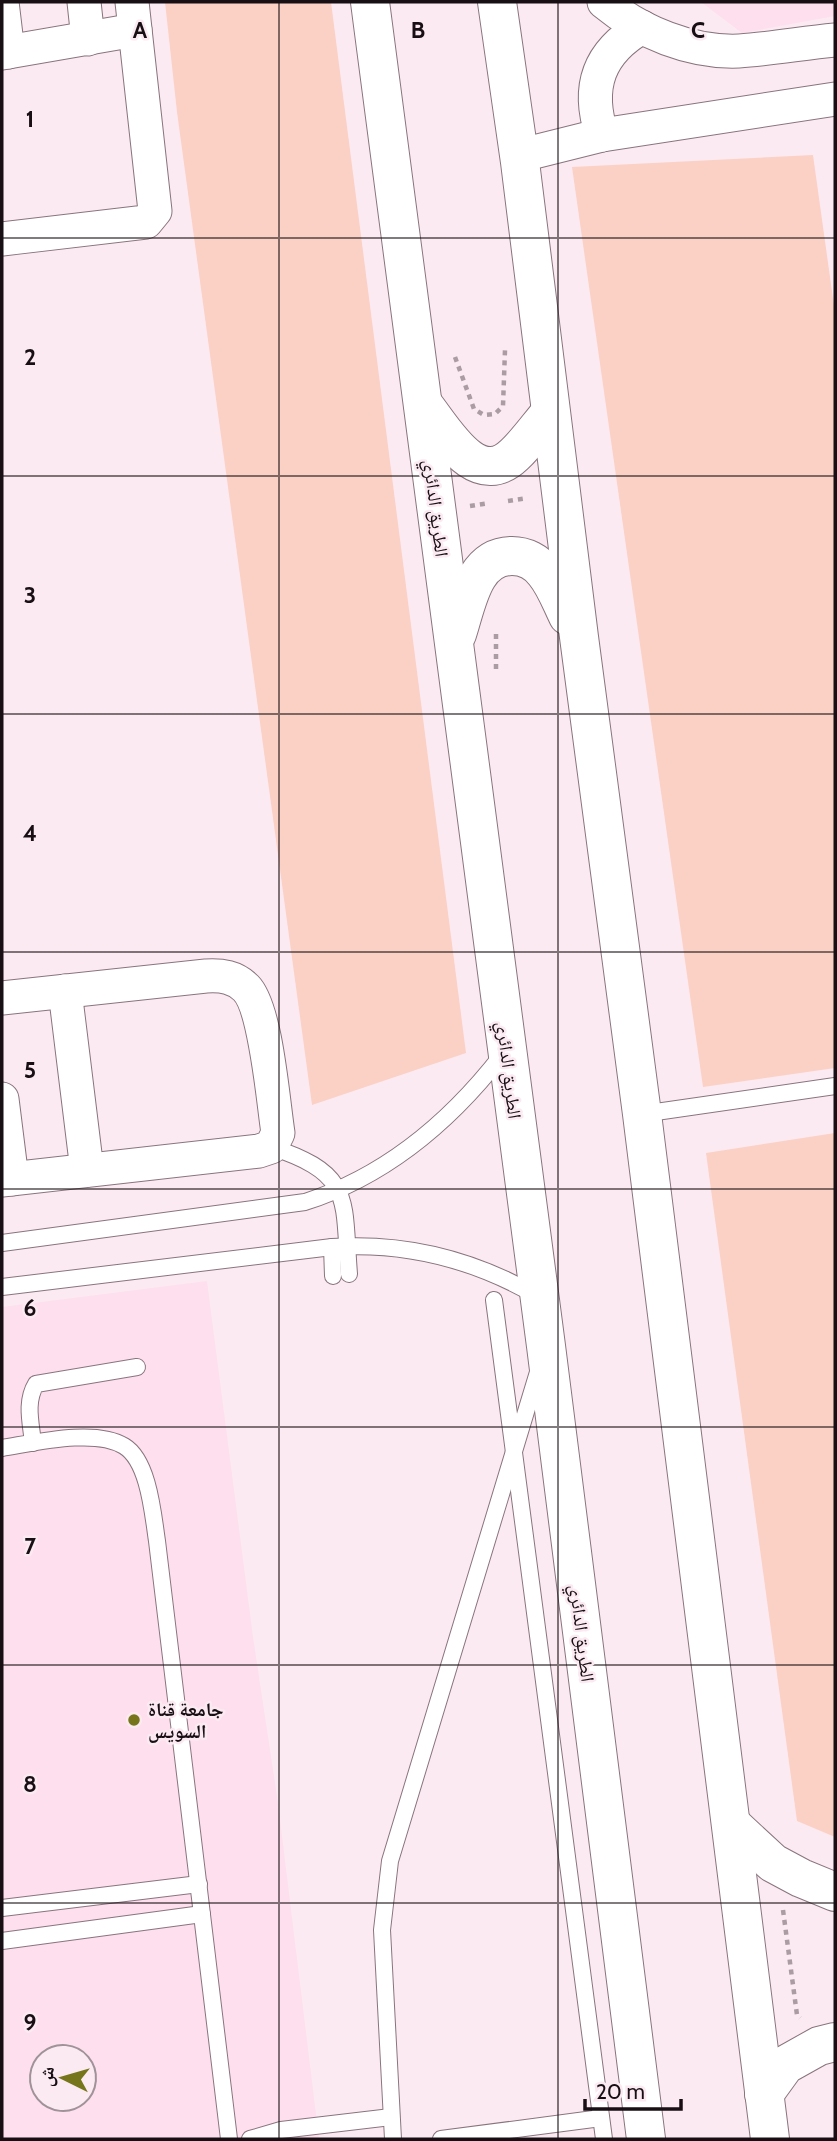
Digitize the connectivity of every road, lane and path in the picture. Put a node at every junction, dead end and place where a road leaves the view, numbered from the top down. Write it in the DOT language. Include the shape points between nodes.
graph roads {
  1 [pos="2,2"];
  2 [pos="84,2"];
  3 [pos="370,2"];
  4 [pos="497,2"];
  5 [pos="604,2"];
  6 [pos="134,16"];
  7 [pos="642,27"];
  8 [pos="88,39"];
  9 [pos="835,40"];
  10 [pos="5,53"];
  11 [pos="835,99"];
  12 [pos="601,135"];
  13 [pos="518,156"];
  14 [pos="2,239"];
  15 [pos="423,404"];
  16 [pos="550,413"];
  17 [pos="496,629"];
  18 [pos="579,637"];
  19 [pos="454,645"];
  20 [pos="496,679"];
  21 [pos="65,991"];
  22 [pos="2,998"];
  23 [pos="506,1050"];
  24 [pos="835,1086"];
  25 [pos="2,1099"];
  26 [pos="642,1114"];
  27 [pos="271,1147"];
  28 [pos="87,1170"];
  29 [pos="7,1179"];
  30 [pos="338,1191"];
  31 [pos="2,1243"];
  32 [pos="340,1246"];
  33 [pos="341,1275"];
  34 [pos="2,1287"];
  35 [pos="538,1297"];
  36 [pos="494,1300"];
  37 [pos="546,1346"];
  38 [pos="137,1367"];
  39 [pos="33,1443"];
  40 [pos="2,1448"];
  41 [pos="514,1452"];
  42 [pos="733,1825"];
  43 [pos="199,1884"];
  44 [pos="835,1892"];
  45 [pos="783,1906"];
  46 [pos="2,1908"];
  47 [pos="202,1914"];
  48 [pos="2,1941"];
  49 [pos="822,2030"];
  50 [pos="764,2094"];
  51 [pos="391,2117"];
  52 [pos="601,2118"];
  53 [pos="229,2139"];
  54 [pos="250,2139"];
  55 [pos="393,2139"];
  56 [pos="441,2139"];
  57 [pos="604,2139"];
  58 [pos="646,2139"];
  59 [pos="770,2139"];
  1 -- 10 [label="street"];
  2 -- 8 [label="street"];
  3 -- 15 [label="main road, الطريق الدائري"];
  4 -- 13 [label="main road"];
  5 -- 7 [label="street"];
  6 -- 8 [label="street"];
  6 -- 14 [label="street" via="155,211 146,222"];
  7 -- 9 [label="street" via="715,50"];
  7 -- 12 [label="street" via="613,48 597,80 595,108"];
  8 -- 10 [label="street"];
  11 -- 12 [label="street"];
  12 -- 13 [label="street"];
  13 -- 16 [label="main road"];
  15 -- 16 [label="main road" via="465,457 490,467 514,455"];
  15 -- 19 [label="main road, الطريق الدائري"];
  16 -- 18 [label="main road"];
  17 -- 20 [label="path"];
  18 -- 19 [label="main road" via="545,573 520,556 504,556 478,573"];
  18 -- 26 [label="main road"];
  19 -- 23 [label="main road, الطريق الدائري"];
  21 -- 22 [label="street"];
  21 -- 27 [label="street" via="223,975 237,981 259,1010 278,1133"];
  21 -- 28 [label="street"];
  23 -- 30 [label="lane" via="478,1085 423,1138"];
  23 -- 35 [label="main road, الطريق الدائري"];
  24 -- 26 [label="lane"];
  25 -- 29 [label="street"];
  26 -- 42 [label="main road"];
  27 -- 28 [label="street"];
  27 -- 30 [label="lane" via="317,1166"];
  28 -- 29 [label="street"];
  30 -- 31 [label="lane" via="305,1202"];
  30 -- 32 [label="lane" via="346,1218"];
  32 -- 33 [label="lane"];
  32 -- 34 [label="lane"];
  32 -- 35 [label="lane" via="380,1245 447,1256 509,1280"];
  35 -- 37 [label="main road, الطريق الدائري"];
  36 -- 41 [label="lane"];
  37 -- 41 [label="lane"];
  37 -- 58 [label="main road, الطريق الدائري"];
  38 -- 39 [label="lane" via="36,1384 30,1394"];
  39 -- 40 [label="lane"];
  39 -- 43 [label="lane" via="99,1437 125,1446 138,1462 156,1541"];
  41 -- 51 [label="lane" via="390,1861 382,1930"];
  41 -- 52 [label="lane"];
  42 -- 44 [label="main road" via="774,1863"];
  42 -- 50 [label="main road"];
  43 -- 46 [label="lane"];
  43 -- 47 [label="lane"];
  45 -- 49 [label="path" via="797,2015"];
  47 -- 48 [label="lane"];
  47 -- 53 [label="lane"];
  49 -- 50 [label="main road" via="819,2046 785,2065"];
  50 -- 59 [label="main road"];
  51 -- 54 [label="lane" via="281,2130"];
  51 -- 55 [label="lane"];
  52 -- 56 [label="lane"];
  52 -- 57 [label="lane"];
}
